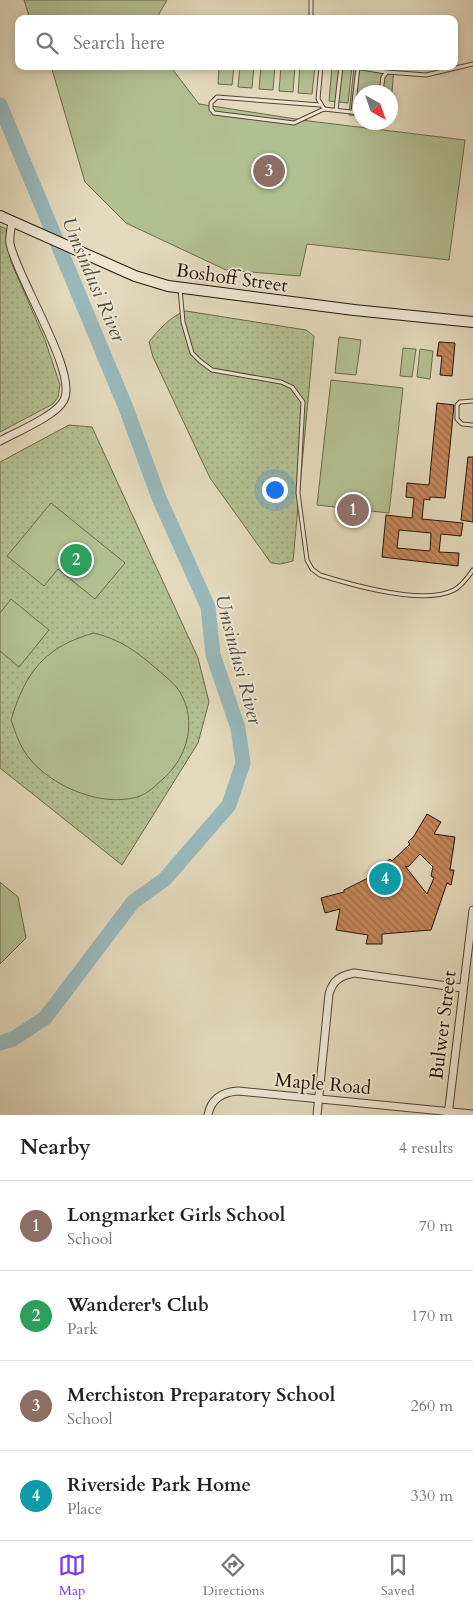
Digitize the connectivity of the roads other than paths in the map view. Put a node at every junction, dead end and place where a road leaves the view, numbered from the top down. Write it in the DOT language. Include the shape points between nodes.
graph roads {
  1 [pos="311,0"];
  2 [pos="311,15"];
  3 [pos="473,64"];
  4 [pos="458,68"];
  5 [pos="321,70"];
  6 [pos="341,70"];
  7 [pos="358,70"];
  8 [pos="375,70"];
  9 [pos="447,70"];
  10 [pos="386,72"];
  11 [pos="356,85"];
  12 [pos="381,85"];
  13 [pos="320,105"];
  14 [pos="324,109"];
  15 [pos="336,110"];
  16 [pos="353,112"];
  17 [pos="0,216"];
  18 [pos="12,222"];
  19 [pos="180,288"];
  20 [pos="473,322"];
  21 [pos="473,401"];
  22 [pos="473,425"];
  23 [pos="0,441"];
  24 [pos="473,570"];
  25 [pos="473,910"];
  26 [pos="471,948"];
  27 [pos="462,988"];
  28 [pos="319,1098"];
  29 [pos="448,1113"];
  30 [pos="473,1114"];
  31 [pos="208,1115"];
  32 [pos="317,1115"];
  1 -- 2 [label="lane"];
  3 -- 4 [label="lane"];
  5 -- 13 [label="lane"];
  6 -- 15 [label="lane"];
  7 -- 11 [label="lane"];
  8 -- 10 [label="lane"];
  9 -- 10 [label="lane" via="426,75"];
  10 -- 12 [label="lane"];
  13 -- 14 [label="lane"];
  13 -- 14 [label="lane" via="217,97 211,103 211,109 214,113 294,123"];
  14 -- 15 [label="lane"];
  15 -- 16 [label="lane"];
  17 -- 18 [label="main road, Boshoff Street"];
  18 -- 19 [label="main road, Boshoff Street" via="135,276"];
  18 -- 23 [label="street" via="10,242 18,269 62,362 68,388 64,401 56,410"];
  19 -- 20 [label="main road, Boshoff Street"];
  19 -- 24 [label="lane" via="183,322 192,353 200,361 212,370 281,382 292,387 303,402 298,493 307,560 312,569 320,576 400,594 437,594 454,590"];
  21 -- 22 [label="lane" via="457,405 457,419 462,424"];
  25 -- 26 [label="street, Bulwer Street"];
  26 -- 27 [label="street, Bulwer Street"];
  27 -- 28 [label="street" via="354,973 338,978 329,994"];
  27 -- 29 [label="street, Bulwer Street"];
  28 -- 29 [label="street, Maple Road"];
  28 -- 31 [label="street, Maple Road" via="229,1092 215,1099"];
  28 -- 32 [label="street"];
  29 -- 30 [label="street, Maple Road"];
}
